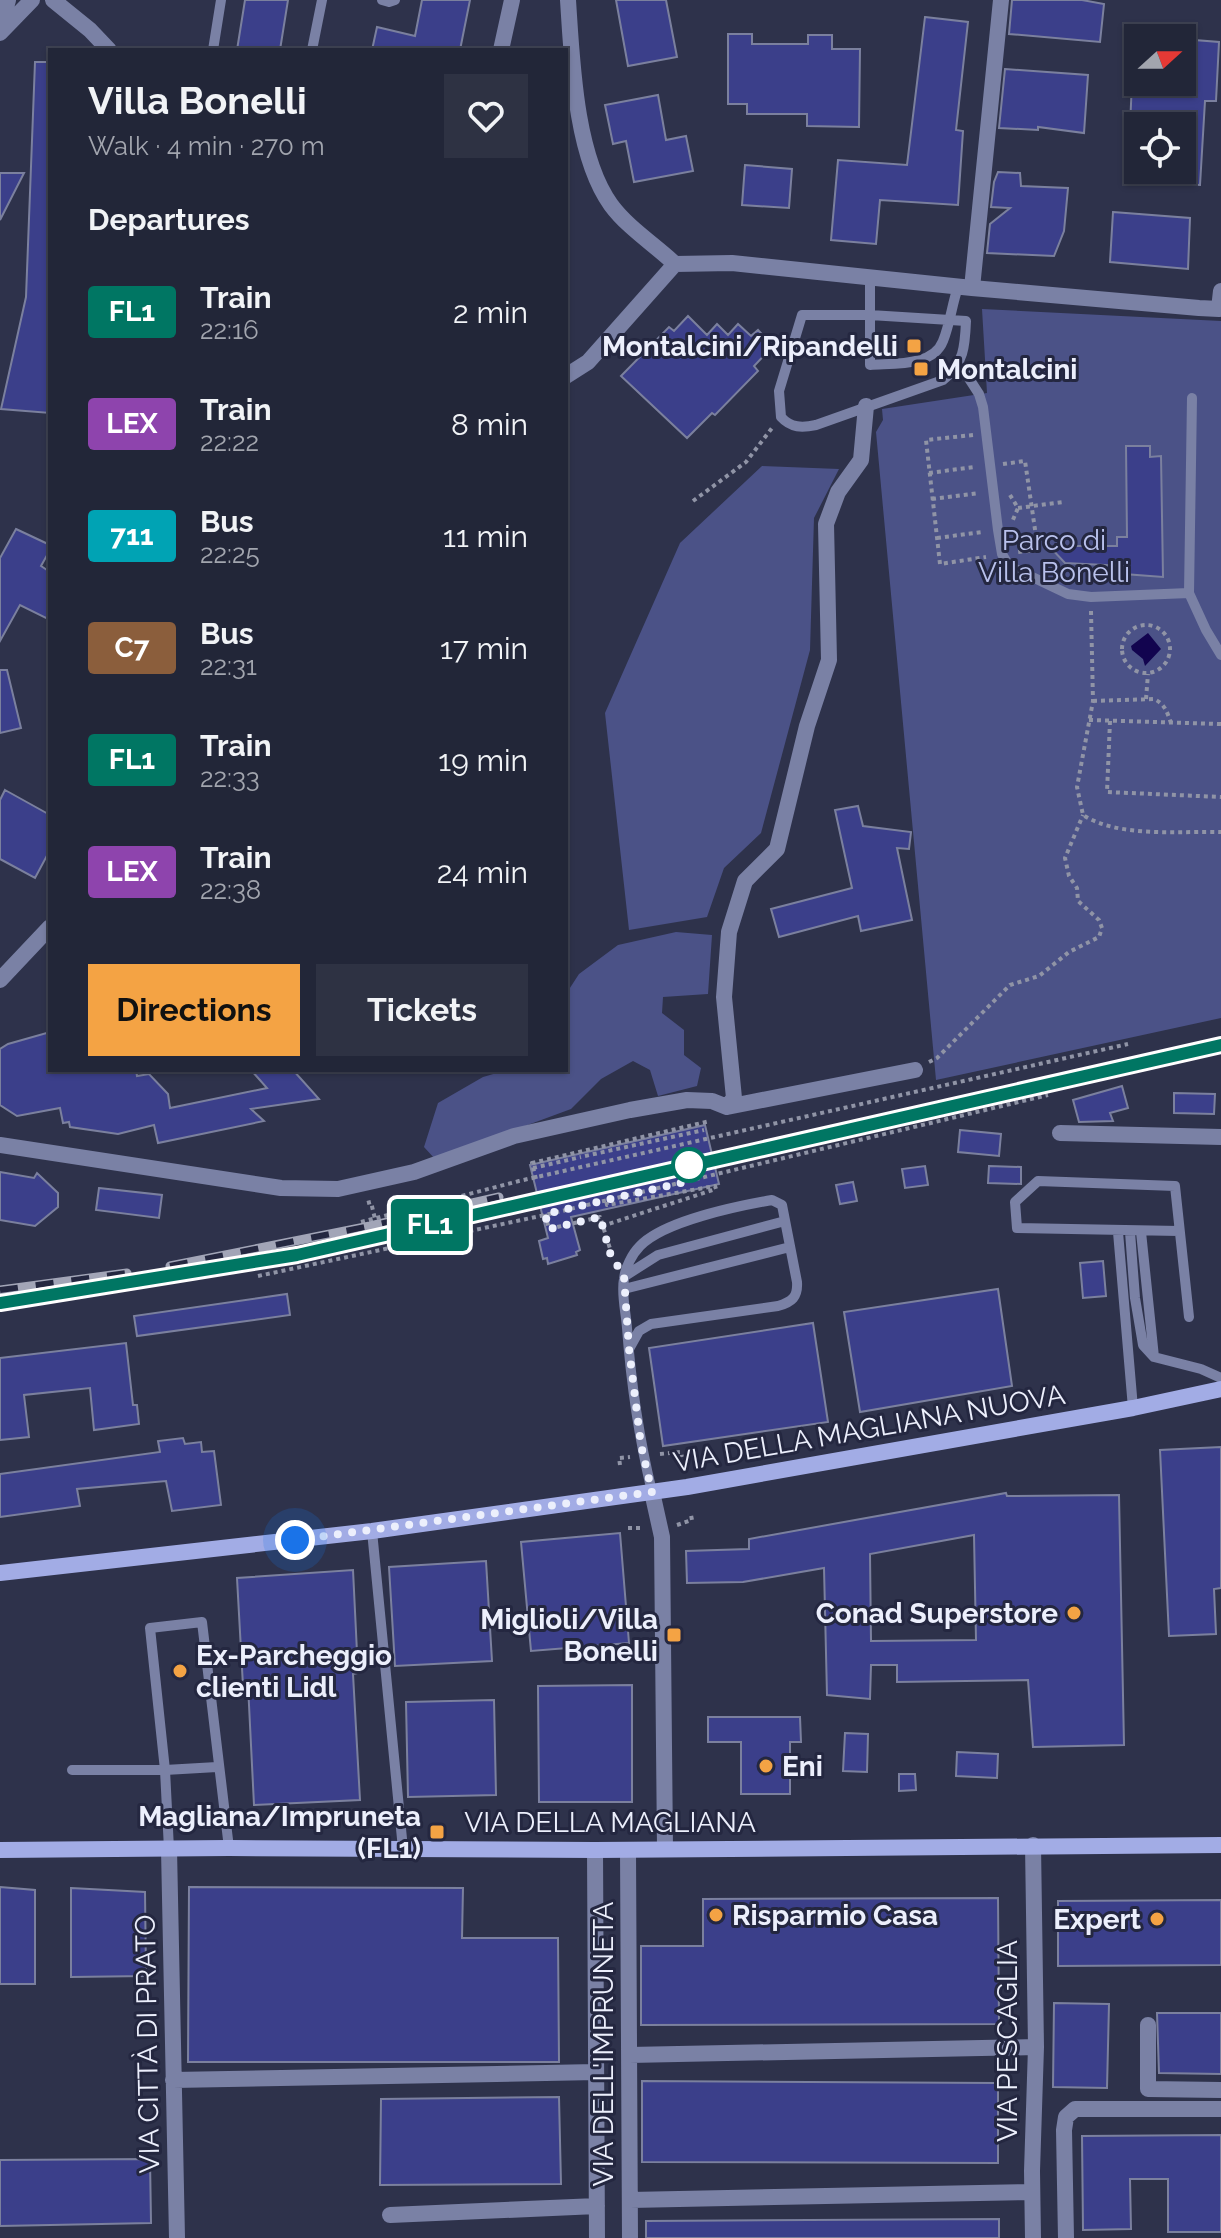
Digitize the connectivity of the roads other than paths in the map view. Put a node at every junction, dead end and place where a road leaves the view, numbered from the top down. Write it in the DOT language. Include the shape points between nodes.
graph roads {
  1 [pos="8,0"];
  2 [pos="32,0"];
  3 [pos="53,0"];
  4 [pos="221,0"];
  5 [pos="322,0"];
  6 [pos="382,0"];
  7 [pos="395,0"];
  8 [pos="512,0"];
  9 [pos="568,0"];
  10 [pos="1001,0"];
  11 [pos="0,31"];
  12 [pos="107,48"];
  13 [pos="213,48"];
  14 [pos="312,48"];
  15 [pos="501,48"];
  16 [pos="675,264"];
  17 [pos="870,277"];
  18 [pos="965,287"];
  19 [pos="1221,291"];
  20 [pos="1219,309"];
  21 [pos="870,315"];
  22 [pos="948,320"];
  23 [pos="959,363"];
  24 [pos="568,375"];
  25 [pos="1192,398"];
  26 [pos="866,406"];
  27 [pos="1189,593"];
  28 [pos="1221,655"];
  29 [pos="48,929"];
  30 [pos="0,980"];
  31 [pos="915,1070"];
  32 [pos="727,1107"];
  33 [pos="1060,1133"];
  34 [pos="1221,1137"];
  35 [pos="0,1145"];
  36 [pos="785,1221"];
  37 [pos="1179,1231"];
  38 [pos="1118,1232"];
  39 [pos="1136,1232"];
  40 [pos="790,1247"];
  41 [pos="624,1283"];
  42 [pos="1189,1317"];
  43 [pos="629,1349"];
  44 [pos="1221,1378"];
  45 [pos="1221,1389"];
  46 [pos="1133,1408"];
  47 [pos="652,1492"];
  48 [pos="372,1531"];
  49 [pos="0,1573"];
  50 [pos="217,1767"];
  51 [pos="72,1770"];
  52 [pos="165,1770"];
  53 [pos="1033,1845"];
  54 [pos="1221,1845"];
  55 [pos="229,1848"];
  56 [pos="169,1849"];
  57 [pos="403,1849"];
  58 [pos="665,1849"];
  59 [pos="0,1850"];
  60 [pos="595,1850"];
  61 [pos="628,1850"];
  62 [pos="1148,2025"];
  63 [pos="1036,2047"];
  64 [pos="629,2055"];
  65 [pos="596,2072"];
  66 [pos="173,2080"];
  67 [pos="1221,2090"];
  68 [pos="1221,2109"];
  69 [pos="1032,2192"];
  70 [pos="630,2200"];
  71 [pos="597,2206"];
  72 [pos="390,2215"];
  73 [pos="177,2238"];
  74 [pos="597,2238"];
  75 [pos="630,2238"];
  76 [pos="1033,2238"];
  77 [pos="1066,2238"];
  1 -- 11 [label="street"];
  2 -- 11 [label="street"];
  3 -- 12 [label="street"];
  4 -- 13 [label="lane"];
  5 -- 14 [label="lane"];
  6 -- 7 [label="lane"];
  8 -- 15 [label="street"];
  9 -- 16 [label="street" via="580,118 600,183 623,219"];
  10 -- 18 [label="street"];
  16 -- 17 [label="street" via="732,263"];
  16 -- 24 [label="street" via="588,362"];
  17 -- 18 [label="street"];
  17 -- 21 [label="lane"];
  18 -- 20 [label="street"];
  18 -- 22 [label="lane"];
  19 -- 20 [label="street"];
  21 -- 22 [label="lane"];
  21 -- 22 [label="lane" via="870,365 932,356"];
  21 -- 26 [label="lane" via="802,315 779,391 781,417 790,425 805,427"];
  22 -- 23 [label="lane" via="966,321"];
  23 -- 26 [label="lane" via="943,380"];
  23 -- 27 [label="lane" via="979,394 1002,554 1009,566 1068,594"];
  25 -- 27 [label="lane"];
  26 -- 32 [label="street" via="861,460 838,492 826,524 829,660 777,849 745,881 729,932 724,997 734,1098"];
  27 -- 28 [label="lane"];
  29 -- 30 [label="street"];
  31 -- 32 [label="street"];
  32 -- 35 [label="street" via="687,1100 630,1110 514,1136 414,1172 338,1189 281,1188"];
  33 -- 34 [label="street"];
  36 -- 40 [label="lane"];
  36 -- 41 [label="lane" via="658,1255"];
  36 -- 41 [label="lane" via="782,1205 772,1200 666,1229 634,1253"];
  37 -- 38 [label="lane" via="1175,1186 1038,1181 1015,1202 1017,1228"];
  37 -- 39 [label="lane"];
  37 -- 42 [label="lane"];
  38 -- 39 [label="lane"];
  38 -- 46 [label="lane"];
  39 -- 44 [label="lane" via="1143,1345 1154,1357"];
  40 -- 41 [label="lane"];
  40 -- 43 [label="lane" via="797,1290 791,1301 651,1324 639,1331"];
  41 -- 43 [label="lane"];
  43 -- 47 [label="lane"];
  45 -- 46 [label="main road, VIA DELLA MAGLIANA NUOVA"];
  46 -- 47 [label="main road, VIA DELLA MAGLIANA NUOVA"];
  47 -- 48 [label="main road, VIA DELLA MAGLIANA NUOVA"];
  47 -- 58 [label="street" via="662,1537"];
  48 -- 49 [label="main road, VIA DELLA MAGLIANA NUOVA"];
  48 -- 57 [label="lane"];
  50 -- 52 [label="lane"];
  50 -- 52 [label="lane" via="202,1622 150,1628"];
  50 -- 55 [label="lane"];
  51 -- 52 [label="lane"];
  52 -- 56 [label="lane"];
  53 -- 54 [label="main road, VIA DELLA MAGLIANA"];
  53 -- 58 [label="main road, VIA DELLA MAGLIANA"];
  53 -- 63 [label="street, VIA PESCAGLIA"];
  55 -- 56 [label="main road, VIA DELLA MAGLIANA"];
  55 -- 57 [label="main road, VIA DELLA MAGLIANA"];
  56 -- 59 [label="main road, VIA DELLA MAGLIANA"];
  56 -- 66 [label="street, VIA CITTÀ DI PRATO"];
  57 -- 60 [label="main road, VIA DELLA MAGLIANA"];
  58 -- 61 [label="main road, VIA DELLA MAGLIANA"];
  60 -- 61 [label="main road, VIA DELLA MAGLIANA"];
  60 -- 65 [label="street, VIA DELL'IMPRUNETA"];
  61 -- 64 [label="street, VIA DELL'IMPRUNETA"];
  62 -- 67 [label="street" via="1148,2089"];
  63 -- 64 [label="street"];
  63 -- 69 [label="street, VIA PESCAGLIA"];
  64 -- 70 [label="street, VIA DELL'IMPRUNETA"];
  65 -- 66 [label="street"];
  65 -- 71 [label="street, VIA DELL'IMPRUNETA"];
  66 -- 73 [label="street, VIA CITTÀ DI PRATO"];
  68 -- 77 [label="street" via="1075,2109 1066,2117 1064,2130"];
  69 -- 70 [label="street"];
  69 -- 76 [label="street, VIA PESCAGLIA"];
  70 -- 75 [label="street, VIA DELL'IMPRUNETA"];
  71 -- 72 [label="street"];
  71 -- 74 [label="street, VIA DELL'IMPRUNETA"];
}
